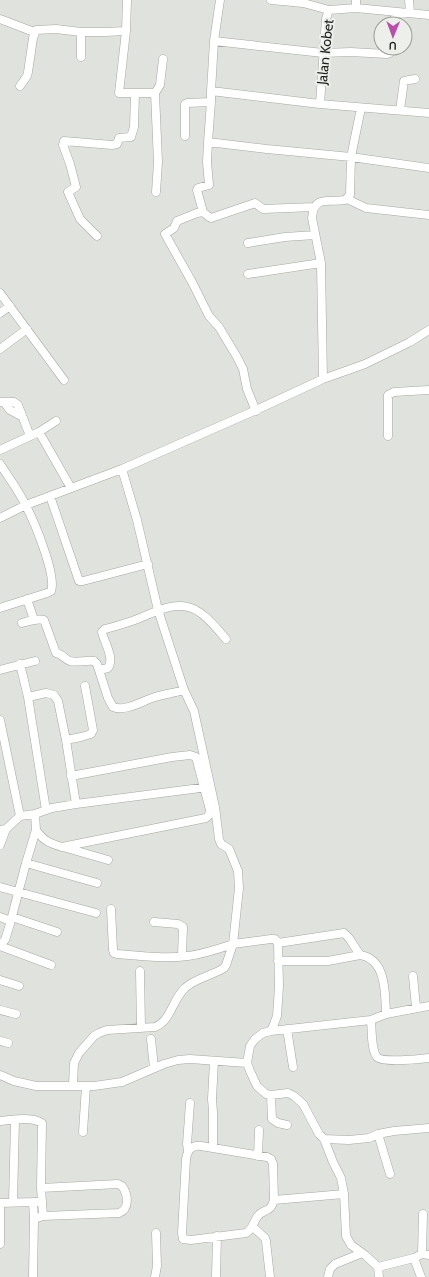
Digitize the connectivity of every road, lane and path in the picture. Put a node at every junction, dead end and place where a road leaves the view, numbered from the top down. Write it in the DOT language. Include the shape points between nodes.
graph roads {
  1 [pos="127,0"];
  2 [pos="220,0"];
  3 [pos="271,0"];
  4 [pos="409,0"];
  5 [pos="303,2"];
  6 [pos="356,4"];
  7 [pos="329,10"];
  8 [pos="396,12"];
  9 [pos="410,12"];
  10 [pos="429,15"];
  11 [pos="395,16"];
  12 [pos="0,19"];
  13 [pos="126,31"];
  14 [pos="34,32"];
  15 [pos="81,32"];
  16 [pos="214,41"];
  17 [pos="323,53"];
  18 [pos="373,53"];
  19 [pos="81,57"];
  20 [pos="163,59"];
  21 [pos="414,78"];
  22 [pos="20,86"];
  23 [pos="211,90"];
  24 [pos="155,92"];
  25 [pos="135,93"];
  26 [pos="211,102"];
  27 [pos="320,104"];
  28 [pos="361,108"];
  29 [pos="400,110"];
  30 [pos="429,113"];
  31 [pos="185,136"];
  32 [pos="208,142"];
  33 [pos="351,157"];
  34 [pos="429,168"];
  35 [pos="156,192"];
  36 [pos="347,199"];
  37 [pos="314,207"];
  38 [pos="203,212"];
  39 [pos="429,215"];
  40 [pos="315,235"];
  41 [pos="97,236"];
  42 [pos="248,243"];
  43 [pos="321,263"];
  44 [pos="248,274"];
  45 [pos="0,293"];
  46 [pos="10,306"];
  47 [pos="0,313"];
  48 [pos="27,329"];
  49 [pos="429,330"];
  50 [pos="0,349"];
  51 [pos="323,379"];
  52 [pos="64,380"];
  53 [pos="429,390"];
  54 [pos="2,402"];
  55 [pos="256,411"];
  56 [pos="56,420"];
  57 [pos="40,432"];
  58 [pos="30,436"];
  59 [pos="388,436"];
  60 [pos="0,450"];
  61 [pos="0,464"];
  62 [pos="122,469"];
  63 [pos="71,488"];
  64 [pos="50,496"];
  65 [pos="26,505"];
  66 [pos="0,518"];
  67 [pos="148,564"];
  68 [pos="27,599"];
  69 [pos="0,608"];
  70 [pos="158,610"];
  71 [pos="34,620"];
  72 [pos="22,624"];
  73 [pos="226,640"];
  74 [pos="35,661"];
  75 [pos="20,664"];
  76 [pos="0,670"];
  77 [pos="99,670"];
  78 [pos="85,686"];
  79 [pos="184,690"];
  80 [pos="28,697"];
  81 [pos="0,720"];
  82 [pos="66,740"];
  83 [pos="71,776"];
  84 [pos="207,787"];
  85 [pos="76,804"];
  86 [pos="46,810"];
  87 [pos="35,814"];
  88 [pos="20,816"];
  89 [pos="3,830"];
  90 [pos="36,830"];
  91 [pos="0,845"];
  92 [pos="62,847"];
  93 [pos="108,860"];
  94 [pos="26,863"];
  95 [pos="97,883"];
  96 [pos="0,887"];
  97 [pos="19,892"];
  98 [pos="112,909"];
  99 [pos="96,913"];
  100 [pos="0,917"];
  101 [pos="12,919"];
  102 [pos="154,922"];
  103 [pos="57,932"];
  104 [pos="278,943"];
  105 [pos="233,944"];
  106 [pos="0,945"];
  107 [pos="360,955"];
  108 [pos="182,956"];
  109 [pos="278,960"];
  110 [pos="51,964"];
  111 [pos="140,971"];
  112 [pos="413,976"];
  113 [pos="0,980"];
  114 [pos="19,986"];
  115 [pos="429,1006"];
  116 [pos="416,1008"];
  117 [pos="0,1010"];
  118 [pos="16,1014"];
  119 [pos="386,1014"];
  120 [pos="371,1020"];
  121 [pos="141,1028"];
  122 [pos="287,1029"];
  123 [pos="271,1031"];
  124 [pos="151,1039"];
  125 [pos="429,1058"];
  126 [pos="214,1061"];
  127 [pos="247,1063"];
  128 [pos="293,1067"];
  129 [pos="154,1068"];
  130 [pos="0,1075"];
  131 [pos="73,1085"];
  132 [pos="86,1086"];
  133 [pos="271,1094"];
  134 [pos="190,1103"];
  135 [pos="16,1120"];
  136 [pos="0,1121"];
  137 [pos="287,1125"];
  138 [pos="429,1128"];
  139 [pos="259,1130"];
  140 [pos="83,1132"];
  141 [pos="378,1134"];
  142 [pos="324,1139"];
  143 [pos="213,1148"];
  144 [pos="188,1151"];
  145 [pos="258,1156"];
  146 [pos="390,1174"];
  147 [pos="42,1188"];
  148 [pos="344,1194"];
  149 [pos="274,1200"];
  150 [pos="42,1201"];
  151 [pos="13,1202"];
  152 [pos="33,1202"];
  153 [pos="0,1203"];
  154 [pos="423,1214"];
  155 [pos="43,1216"];
  156 [pos="34,1219"];
  157 [pos="253,1227"];
  158 [pos="156,1233"];
  159 [pos="217,1236"];
  160 [pos="0,1244"];
  161 [pos="362,1253"];
  162 [pos="422,1256"];
  163 [pos="378,1267"];
  164 [pos="33,1277"];
  165 [pos="155,1277"];
  166 [pos="216,1277"];
  167 [pos="270,1277"];
  168 [pos="328,1277"];
  169 [pos="380,1277"];
  170 [pos="421,1277"];
  1 -- 13 [label="street"];
  2 -- 16 [label="street"];
  3 -- 5 [label="street, Jalan Kobet"];
  4 -- 9 [label="street"];
  5 -- 7 [label="street, Jalan Kobet"];
  6 -- 7 [label="street"];
  6 -- 8 [label="street"];
  7 -- 17 [label="street, Jalan Kobet"];
  8 -- 9 [label="street"];
  8 -- 11 [label="street"];
  9 -- 10 [label="street"];
  12 -- 14 [label="street"];
  13 -- 15 [label="street"];
  13 -- 25 [label="street" via="120,93"];
  14 -- 15 [label="street" via="45,29"];
  14 -- 22 [label="street" via="27,76"];
  15 -- 19 [label="street"];
  16 -- 17 [label="street"];
  16 -- 23 [label="street"];
  17 -- 18 [label="street"];
  17 -- 27 [label="street, Jalan Kobet"];
  20 -- 24 [label="street" via="160,84"];
  21 -- 29 [label="street" via="404,81"];
  23 -- 26 [label="street"];
  23 -- 27 [label="street"];
  24 -- 25 [label="street"];
  24 -- 35 [label="street" via="158,162"];
  25 -- 41 [label="street" via="134,128 131,137 119,138 117,144 112,145 64,141 76,187 68,192 80,219"];
  26 -- 31 [label="street" via="185,104"];
  26 -- 32 [label="street"];
  27 -- 28 [label="street"];
  28 -- 29 [label="street"];
  28 -- 33 [label="street"];
  29 -- 30 [label="street"];
  32 -- 33 [label="street"];
  32 -- 38 [label="street" via="207,162 212,184 197,190"];
  33 -- 34 [label="street"];
  33 -- 36 [label="street" via="350,195"];
  36 -- 37 [label="street" via="322,200"];
  36 -- 39 [label="street" via="366,208"];
  37 -- 38 [label="street" via="263,209 255,203 211,218"];
  37 -- 40 [label="street" via="312,218"];
  38 -- 55 [label="street" via="177,221 174,228 165,234 209,316 219,327 243,369 247,389"];
  40 -- 42 [label="street"];
  40 -- 43 [label="street"];
  43 -- 44 [label="street"];
  43 -- 51 [label="street"];
  45 -- 46 [label="street"];
  46 -- 47 [label="street"];
  46 -- 48 [label="street"];
  48 -- 50 [label="street"];
  48 -- 52 [label="street"];
  49 -- 51 [label="street" via="365,364"];
  51 -- 55 [label="street"];
  53 -- 59 [label="street" via="394,392 388,395"];
  54 -- 58 [label="street" via="21,416"];
  55 -- 62 [label="street"];
  56 -- 57 [label="street"];
  57 -- 58 [label="street"];
  57 -- 63 [label="street"];
  58 -- 60 [label="street"];
  61 -- 65 [label="street"];
  62 -- 63 [label="street"];
  62 -- 67 [label="street"];
  63 -- 64 [label="street"];
  64 -- 65 [label="street"];
  64 -- 67 [label="street" via="79,581"];
  65 -- 66 [label="street"];
  65 -- 68 [label="street" via="48,561 52,583 47,593"];
  67 -- 70 [label="street"];
  68 -- 69 [label="street"];
  68 -- 71 [label="street"];
  70 -- 73 [label="street" via="178,606 189,607 200,613"];
  70 -- 77 [label="street" via="102,632 110,664 108,668"];
  70 -- 79 [label="street"];
  71 -- 72 [label="street"];
  71 -- 77 [label="street" via="44,620 56,653 68,661 94,661"];
  74 -- 75 [label="street"];
  75 -- 76 [label="street"];
  75 -- 80 [label="street"];
  77 -- 79 [label="street" via="108,698 113,707 118,709"];
  78 -- 82 [label="street" via="93,730 88,736"];
  79 -- 84 [label="street" via="194,711"];
  80 -- 82 [label="street" via="46,693 54,695 58,701"];
  80 -- 86 [label="street"];
  81 -- 88 [label="street"];
  82 -- 83 [label="street"];
  83 -- 84 [label="street" via="190,755 196,757"];
  83 -- 85 [label="street"];
  84 -- 85 [label="street"];
  84 -- 92 [label="street" via="210,815 206,818"];
  84 -- 105 [label="street" via="216,807 219,839 221,844 229,849 238,872 239,888"];
  85 -- 86 [label="street"];
  86 -- 87 [label="street"];
  87 -- 88 [label="street"];
  87 -- 90 [label="street"];
  88 -- 89 [label="street"];
  89 -- 91 [label="street"];
  90 -- 92 [label="street" via="50,843"];
  90 -- 94 [label="street"];
  92 -- 93 [label="street"];
  94 -- 95 [label="street"];
  94 -- 97 [label="street"];
  96 -- 97 [label="street"];
  97 -- 99 [label="street"];
  97 -- 101 [label="street"];
  98 -- 108 [label="street" via="114,953 155,957"];
  100 -- 101 [label="street"];
  101 -- 103 [label="street"];
  101 -- 106 [label="street" via="5,940"];
  102 -- 108 [label="street" via="178,924 183,927"];
  104 -- 105 [label="street" via="272,939"];
  104 -- 107 [label="street" via="344,933"];
  104 -- 109 [label="street"];
  105 -- 108 [label="street" via="208,952"];
  105 -- 121 [label="street" via="224,968 185,987 161,1025"];
  106 -- 110 [label="street"];
  107 -- 109 [label="street" via="328,961"];
  107 -- 119 [label="street" via="370,958 381,973"];
  109 -- 123 [label="street" via="277,1016"];
  111 -- 121 [label="street"];
  112 -- 116 [label="street"];
  113 -- 114 [label="street"];
  115 -- 116 [label="street"];
  116 -- 119 [label="street"];
  117 -- 118 [label="street"];
  119 -- 120 [label="street"];
  120 -- 122 [label="street"];
  120 -- 125 [label="street" via="374,1051 379,1059"];
  121 -- 131 [label="street" via="107,1030 94,1036 74,1063"];
  122 -- 123 [label="street"];
  122 -- 128 [label="street"];
  123 -- 127 [label="street" via="263,1033 252,1042"];
  124 -- 129 [label="street"];
  126 -- 127 [label="street"];
  126 -- 129 [label="street" via="178,1060"];
  126 -- 143 [label="street"];
  127 -- 133 [label="street" via="257,1086 266,1094"];
  129 -- 132 [label="street" via="122,1082"];
  130 -- 131 [label="street" via="36,1086"];
  131 -- 132 [label="street"];
  132 -- 140 [label="street"];
  133 -- 137 [label="street" via="272,1119"];
  133 -- 142 [label="street" via="288,1093 299,1099"];
  134 -- 144 [label="street"];
  135 -- 136 [label="street"];
  135 -- 147 [label="street" via="42,1123"];
  135 -- 151 [label="street"];
  138 -- 141 [label="street"];
  139 -- 145 [label="street"];
  141 -- 142 [label="street" via="369,1138 349,1140"];
  141 -- 146 [label="street"];
  142 -- 148 [label="street" via="341,1178"];
  143 -- 144 [label="street" via="197,1146"];
  143 -- 145 [label="street"];
  144 -- 159 [label="street" via="183,1239"];
  145 -- 149 [label="street" via="267,1156 271,1159"];
  147 -- 150 [label="street"];
  147 -- 155 [label="street" via="118,1184 124,1188 127,1202 125,1210 115,1214"];
  148 -- 149 [label="street"];
  148 -- 161 [label="street" via="346,1236 351,1245"];
  149 -- 157 [label="street" via="270,1209 257,1218"];
  150 -- 152 [label="street"];
  150 -- 155 [label="street"];
  151 -- 152 [label="street"];
  151 -- 153 [label="street"];
  152 -- 156 [label="street"];
  153 -- 160 [label="street"];
  154 -- 162 [label="street"];
  155 -- 156 [label="street"];
  156 -- 164 [label="street"];
  157 -- 159 [label="street" via="246,1233"];
  157 -- 167 [label="street" via="265,1238"];
  158 -- 165 [label="street"];
  159 -- 166 [label="street"];
  161 -- 163 [label="street"];
  161 -- 168 [label="street" via="335,1264"];
  162 -- 163 [label="street"];
  162 -- 170 [label="street"];
  163 -- 169 [label="street"];
}
